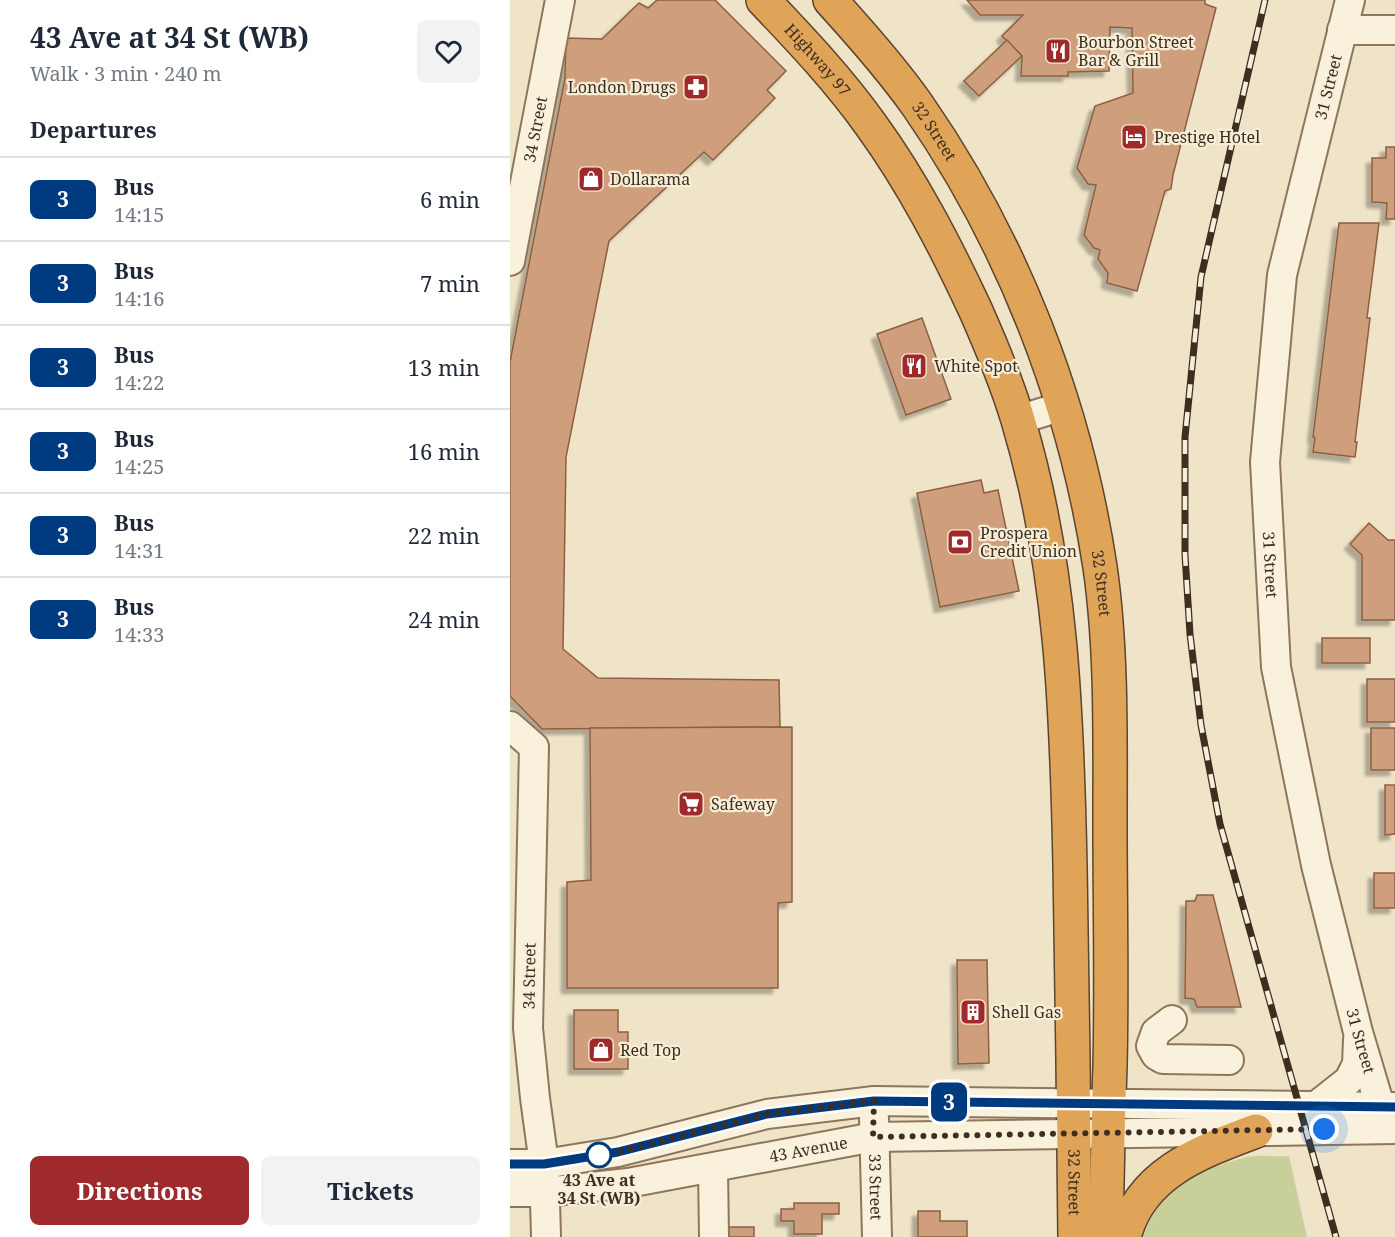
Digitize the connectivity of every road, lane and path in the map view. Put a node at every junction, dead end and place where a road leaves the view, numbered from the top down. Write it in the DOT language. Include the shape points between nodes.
graph roads {
  1 [pos="560,0"];
  2 [pos="763,0"];
  3 [pos="830,0"];
  4 [pos="1350,0"];
  5 [pos="1342,30"];
  6 [pos="1395,30"];
  7 [pos="870,123"];
  8 [pos="510,261"];
  9 [pos="1063,406"];
  10 [pos="1018,420"];
  11 [pos="510,726"];
  12 [pos="1172,1020"];
  13 [pos="1358,1032"];
  14 [pos="1229,1060"];
  15 [pos="874,1101"];
  16 [pos="1316,1106"];
  17 [pos="1075,1118"];
  18 [pos="1107,1118"];
  19 [pos="1388,1118"];
  20 [pos="1256,1131"];
  21 [pos="873,1137"];
  22 [pos="510,1164"];
  23 [pos="544,1164"];
  24 [pos="713,1168"];
  25 [pos="510,1191"];
  26 [pos="546,1192"];
  27 [pos="546,1237"];
  28 [pos="714,1237"];
  29 [pos="877,1237"];
  30 [pos="1075,1237"];
  31 [pos="1106,1237"];
  32 [pos="1125,1237"];
  1 -- 8 [label="street, 34 Street"];
  2 -- 7 [label="highway, Highway 97"];
  3 -- 9 [label="highway, 32 Street" via="918,105 963,177 1008,261 1040,336"];
  4 -- 5 [label="street, 31 Street"];
  5 -- 6 [label="street"];
  5 -- 13 [label="street, 31 Street" via="1282,275 1265,462 1276,667 1316,865"];
  7 -- 10 [label="highway, 32 Street" via="916,192 957,269"];
  9 -- 10 [label="street"];
  9 -- 18 [label="highway, 32 Street" via="1090,508 1101,570 1107,646"];
  10 -- 17 [label="highway, 32 Street" via="1046,534 1060,628 1067,744"];
  11 -- 23 [label="street, 34 Street" via="534,747 528,1028"];
  12 -- 14 [label="street" via="1156,1032 1151,1046 1156,1055 1163,1059"];
  13 -- 16 [label="street" via="1357,1064 1349,1080"];
  13 -- 19 [label="street, 31 Street"];
  15 -- 17 [label="street, 43 Avenue"];
  15 -- 21 [label="street, 33 Street"];
  15 -- 23 [label="street, 43 Avenue" via="767,1114 618,1152"];
  16 -- 18 [label="street, 43 Avenue"];
  16 -- 19 [label="street, 43 Avenue"];
  17 -- 18 [label="street, 43 Avenue"];
  17 -- 21 [label="street, 43 Avenue"];
  17 -- 30 [label="highway, 32 Street"];
  18 -- 20 [label="street, 43 Avenue"];
  18 -- 31 [label="highway, 32 Street"];
  19 -- 20 [label="street, 43 Avenue"];
  20 -- 32 [label="highway" via="1183,1162 1154,1184 1138,1203"];
  21 -- 24 [label="street, 43 Avenue"];
  21 -- 29 [label="street, 33 Street"];
  22 -- 23 [label="street, 43 Avenue"];
  23 -- 26 [label="street, 34 Street"];
  24 -- 26 [label="street, 43 Avenue"];
  24 -- 28 [label="street"];
  25 -- 26 [label="street, 43 Avenue"];
  26 -- 27 [label="street, 34 Street"];
}
